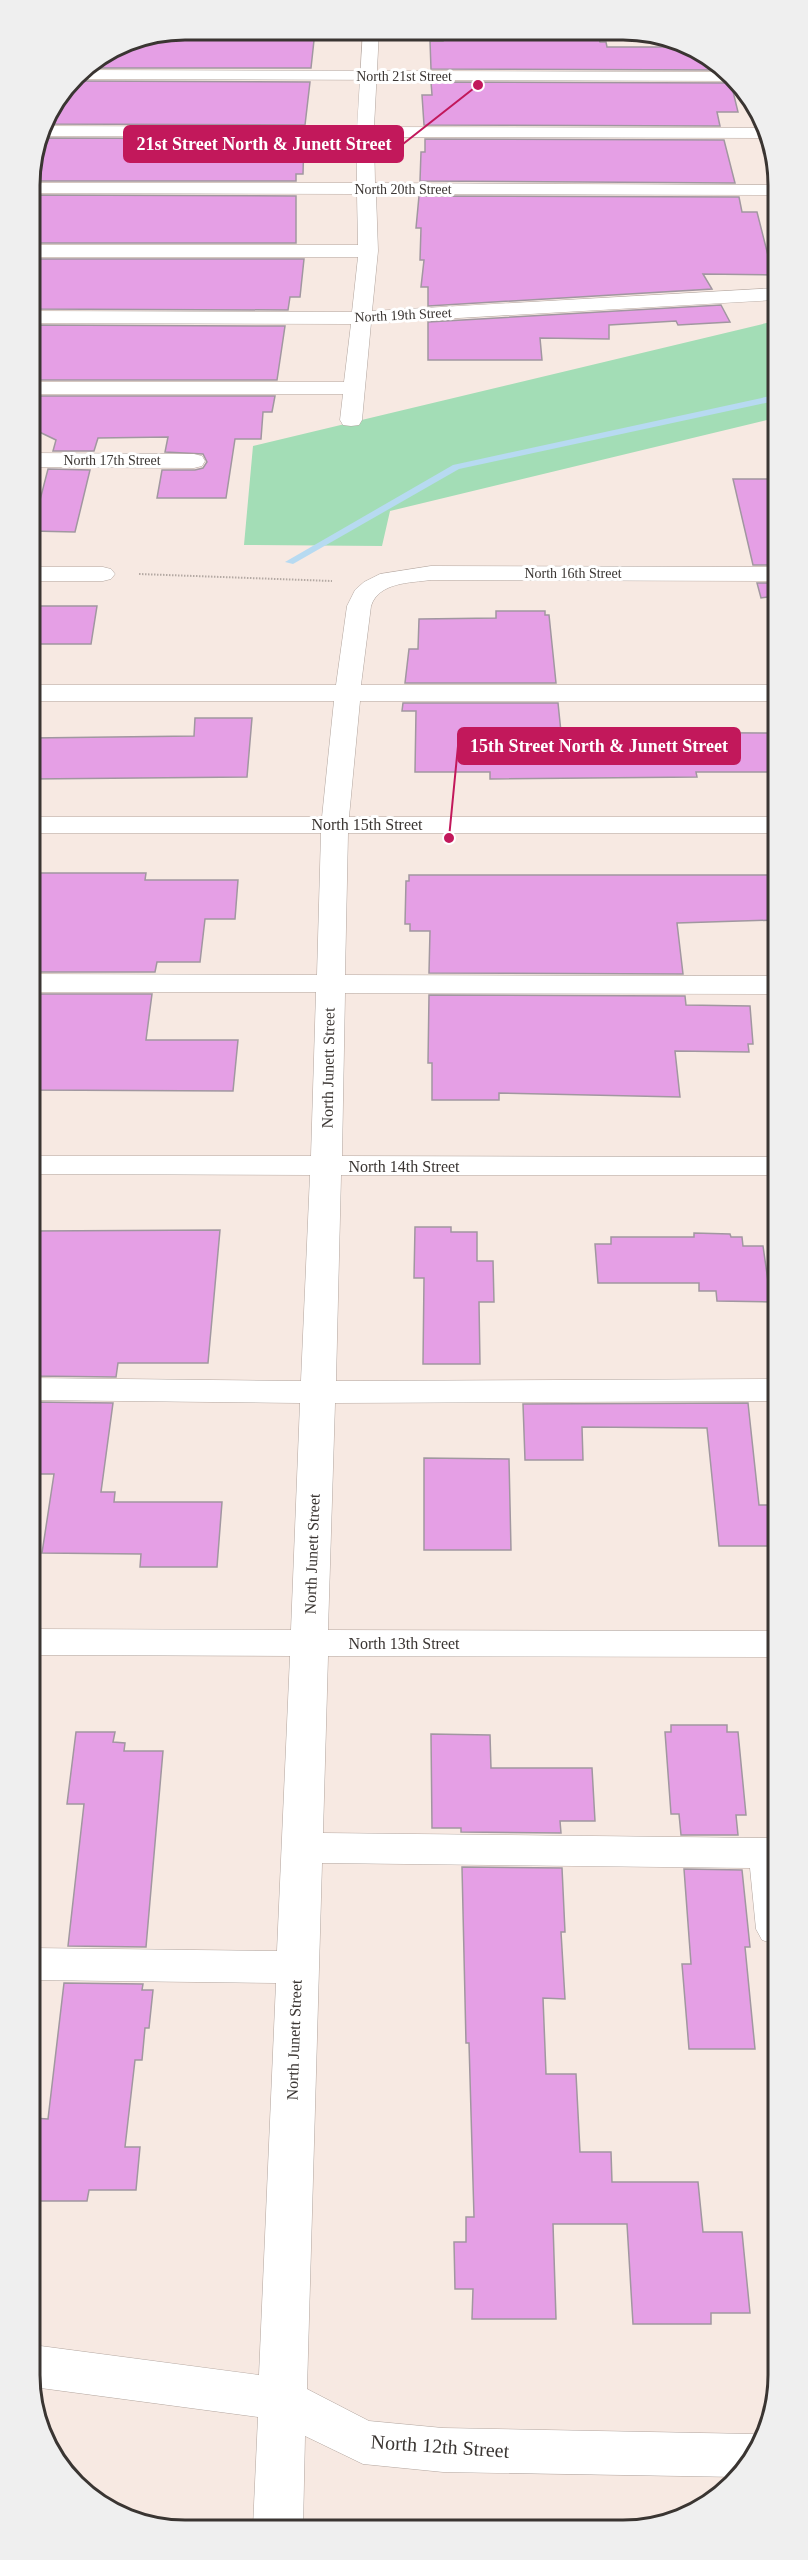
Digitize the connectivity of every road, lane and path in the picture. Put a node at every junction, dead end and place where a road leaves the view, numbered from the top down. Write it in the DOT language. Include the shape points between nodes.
graph roads {
  1 [pos="370,40"];
  2 [pos="92,75"];
  3 [pos="368,76"];
  4 [pos="718,77"];
  5 [pos="52,131"];
  6 [pos="365,131"];
  7 [pos="757,133"];
  8 [pos="41,188"];
  9 [pos="367,189"];
  10 [pos="768,190"];
  11 [pos="41,251"];
  12 [pos="368,252"];
  13 [pos="768,294"];
  14 [pos="41,317"];
  15 [pos="361,318"];
  16 [pos="41,388"];
  17 [pos="354,388"];
  18 [pos="351,420"];
  19 [pos="41,460"];
  20 [pos="194,461"];
  21 [pos="41,574"];
  22 [pos="103,574"];
  23 [pos="768,574"];
  24 [pos="372,587"];
  25 [pos="41,693"];
  26 [pos="348,693"];
  27 [pos="768,693"];
  28 [pos="334,824"];
  29 [pos="41,825"];
  30 [pos="768,825"];
  31 [pos="41,982"];
  32 [pos="330,985"];
  33 [pos="768,985"];
  34 [pos="41,1166"];
  35 [pos="326,1166"];
  36 [pos="768,1166"];
  37 [pos="40,1389"];
  38 [pos="767,1390"];
  39 [pos="318,1392"];
  40 [pos="40,1642"];
  41 [pos="309,1643"];
  42 [pos="767,1644"];
  43 [pos="302,1848"];
  44 [pos="767,1854"];
  45 [pos="40,1964"];
  46 [pos="297,1966"];
  47 [pos="40,2367"];
  48 [pos="281,2399"];
  49 [pos="742,2456"];
  50 [pos="278,2520"];
  1 -- 3 [label="street"];
  2 -- 3 [label="street, North 21st Street"];
  3 -- 4 [label="street, North 21st Street"];
  3 -- 6 [label="street"];
  5 -- 6 [label="street"];
  6 -- 7 [label="street"];
  6 -- 9 [label="street"];
  8 -- 9 [label="street, North 20th Street"];
  9 -- 10 [label="street, North 20th Street"];
  9 -- 12 [label="street"];
  11 -- 12 [label="street"];
  12 -- 15 [label="street"];
  13 -- 15 [label="street, North 19th Street"];
  14 -- 15 [label="street, North 19th Street"];
  15 -- 17 [label="street"];
  16 -- 17 [label="street"];
  17 -- 18 [label="street"];
  19 -- 20 [label="street, North 17th Street"];
  21 -- 22 [label="street"];
  22 -- 24 [label="path" via="317,579"];
  23 -- 24 [label="street, North 16th Street" via="431,573 388,579"];
  24 -- 26 [label="street, North Junett Street" via="359,606"];
  25 -- 26 [label="street"];
  26 -- 27 [label="street"];
  26 -- 28 [label="street, North Junett Street"];
  28 -- 29 [label="street, North 15th Street"];
  28 -- 30 [label="street, North 15th Street"];
  28 -- 32 [label="street, North Junett Street"];
  31 -- 32 [label="street"];
  32 -- 33 [label="street"];
  32 -- 35 [label="street, North Junett Street"];
  34 -- 35 [label="street, North 14th Street"];
  35 -- 36 [label="street, North 14th Street"];
  35 -- 39 [label="street, North Junett Street"];
  37 -- 39 [label="street"];
  38 -- 39 [label="street"];
  39 -- 41 [label="street, North Junett Street"];
  40 -- 41 [label="street, North 13th Street"];
  41 -- 42 [label="street, North 13th Street"];
  41 -- 43 [label="street, North Junett Street"];
  43 -- 44 [label="street"];
  43 -- 46 [label="street, North Junett Street"];
  45 -- 46 [label="street"];
  46 -- 48 [label="street, North Junett Street"];
  47 -- 48 [label="street, North 12th Street"];
  48 -- 49 [label="street, North 12th Street" via="363,2442 443,2450"];
  48 -- 50 [label="street, North Junett Street"];
}
